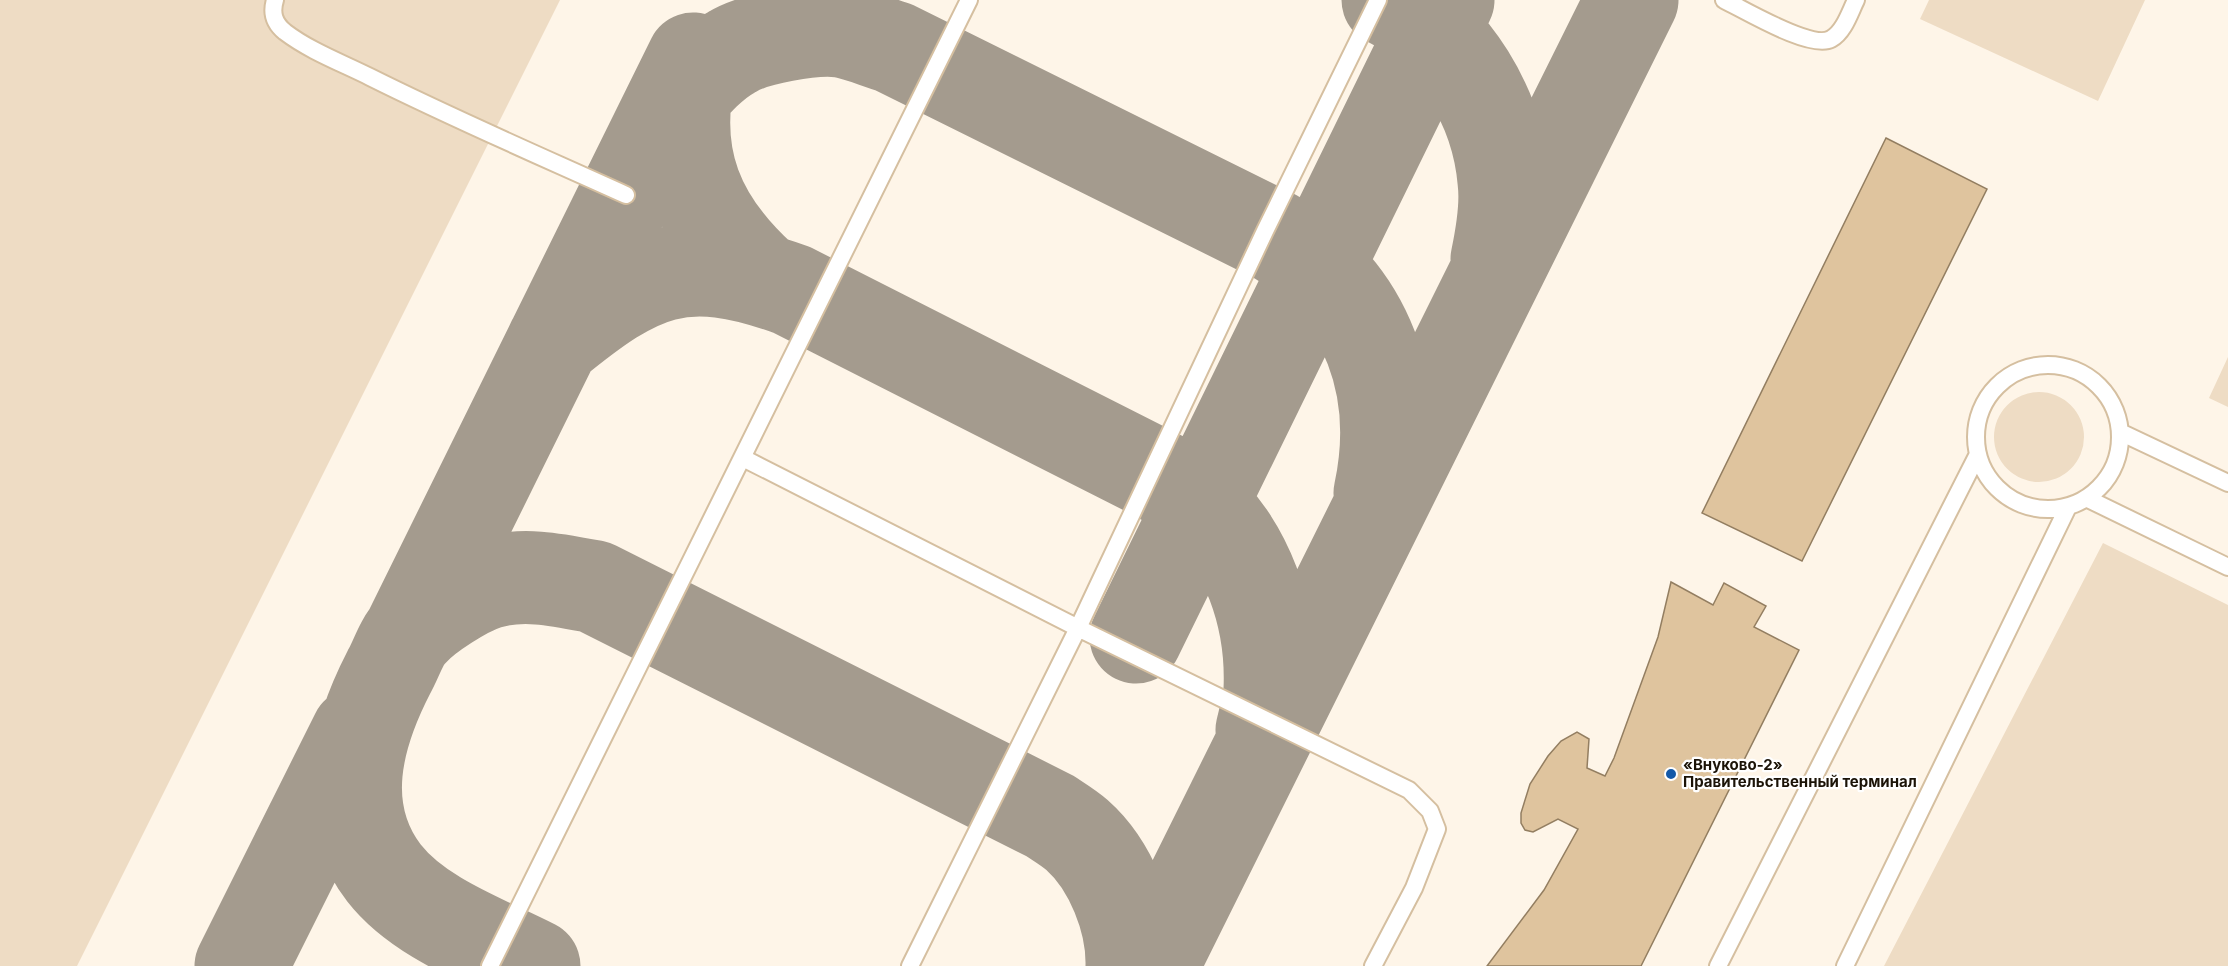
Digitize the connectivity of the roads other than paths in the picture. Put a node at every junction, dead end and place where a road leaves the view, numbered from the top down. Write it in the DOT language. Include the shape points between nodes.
graph roads {
  1 [pos="275,0"];
  2 [pos="969,0"];
  3 [pos="1378,0"];
  4 [pos="1724,0"];
  5 [pos="1856,0"];
  6 [pos="626,195"];
  7 [pos="2120,432"];
  8 [pos="1978,454"];
  9 [pos="743,458"];
  10 [pos="2228,483"];
  11 [pos="2086,498"];
  12 [pos="2067,509"];
  13 [pos="2228,567"];
  14 [pos="1078,628"];
  15 [pos="490,966"];
  16 [pos="910,966"];
  17 [pos="1373,966"];
  18 [pos="1718,966"];
  19 [pos="1845,966"];
  1 -- 6 [label="lane" via="274,19 283,31 302,42 410,97"];
  2 -- 9 [label="lane"];
  3 -- 14 [label="lane"];
  4 -- 5 [label="lane" via="1799,36 1823,42 1842,28"];
  7 -- 8 [label="lane" via="2115,408 2095,381 2074,369 2052,364 2027,367 2011,374 1992,391 1977,420"];
  7 -- 10 [label="lane"];
  7 -- 11 [label="lane" via="2118,456 2107,478"];
  8 -- 12 [label="lane" via="1988,477 2015,501 2039,508"];
  8 -- 18 [label="lane"];
  9 -- 14 [label="lane"];
  9 -- 15 [label="lane"];
  11 -- 12 [label="lane"];
  11 -- 13 [label="lane"];
  12 -- 19 [label="lane"];
  14 -- 16 [label="lane"];
  14 -- 17 [label="lane" via="1409,790 1421,801 1437,829 1414,888"];
}
